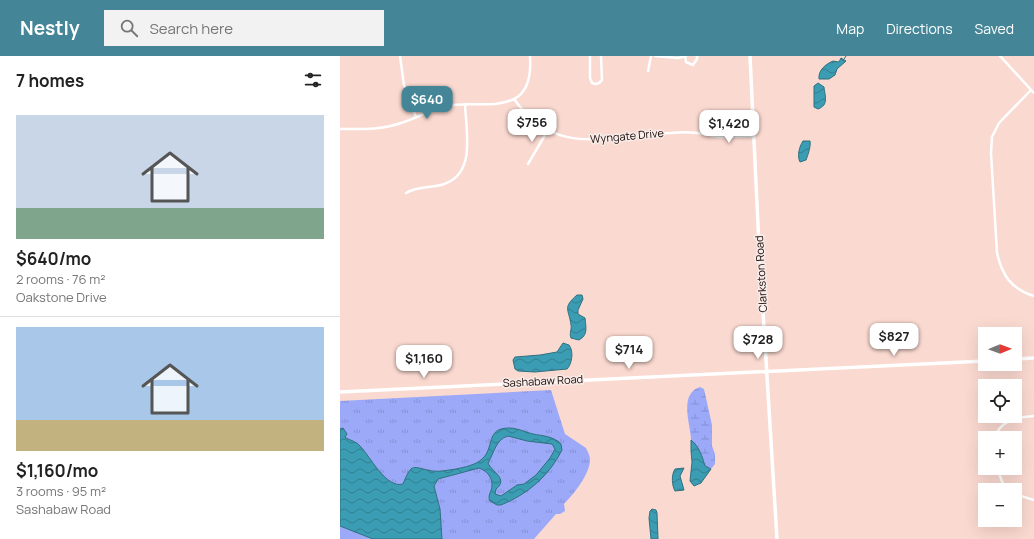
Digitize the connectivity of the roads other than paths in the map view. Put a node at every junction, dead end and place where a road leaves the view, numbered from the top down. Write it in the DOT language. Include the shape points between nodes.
graph roads {
  1 [pos="400,56"];
  2 [pos="530,56"];
  3 [pos="590,56"];
  4 [pos="601,56"];
  5 [pos="651,56"];
  6 [pos="655,56"];
  7 [pos="685,56"];
  8 [pos="697,56"];
  9 [pos="750,56"];
  10 [pos="1000,56"];
  11 [pos="648,71"];
  12 [pos="1031,90"];
  13 [pos="1034,93"];
  14 [pos="514,99"];
  15 [pos="464,104"];
  16 [pos="416,117"];
  17 [pos="340,129"];
  18 [pos="753,129"];
  19 [pos="548,130"];
  20 [pos="706,134"];
  21 [pos="754,136"];
  22 [pos="528,164"];
  23 [pos="406,194"];
  24 [pos="1034,296"];
  25 [pos="1034,358"];
  26 [pos="1022,359"];
  27 [pos="978,360"];
  28 [pos="766,371"];
  29 [pos="340,392"];
  30 [pos="1034,416"];
  31 [pos="999,431"];
  32 [pos="1022,496"];
  33 [pos="1034,500"];
  34 [pos="777,539"];
  1 -- 16 [label="street" via="404,85"];
  2 -- 14 [label="street" via="528,82"];
  3 -- 4 [label="street" via="590,78 592,83 596,84 602,80"];
  5 -- 11 [label="street"];
  6 -- 7 [label="street"];
  7 -- 8 [label="street" via="686,62 693,65"];
  9 -- 18 [label="main road, Clarkston Road"];
  10 -- 12 [label="street"];
  12 -- 13 [label="street"];
  12 -- 24 [label="street" via="999,123 992,137 991,154 1000,267 1015,287"];
  14 -- 15 [label="street" via="497,103"];
  14 -- 19 [label="street, Wyngate Drive" via="526,115"];
  15 -- 16 [label="street" via="447,106"];
  15 -- 23 [label="street" via="467,152 462,171 447,183 418,188"];
  16 -- 17 [label="street" via="378,128"];
  18 -- 20 [label="street, Wyngate Drive"];
  18 -- 21 [label="main road, Clarkston Road"];
  19 -- 20 [label="street, Wyngate Drive" via="558,135 586,140 668,133"];
  19 -- 22 [label="street"];
  20 -- 21 [label="street, Wyngate Drive" via="719,137"];
  21 -- 28 [label="main road, Clarkston Road"];
  25 -- 26 [label="main road"];
  27 -- 28 [label="main road, Sashabaw Road"];
  28 -- 29 [label="main road, Sashabaw Road"];
  28 -- 34 [label="main road, Clarkston Road"];
  30 -- 31 [label="street" via="1014,419 1003,425"];
  32 -- 33 [label="street"];
}
